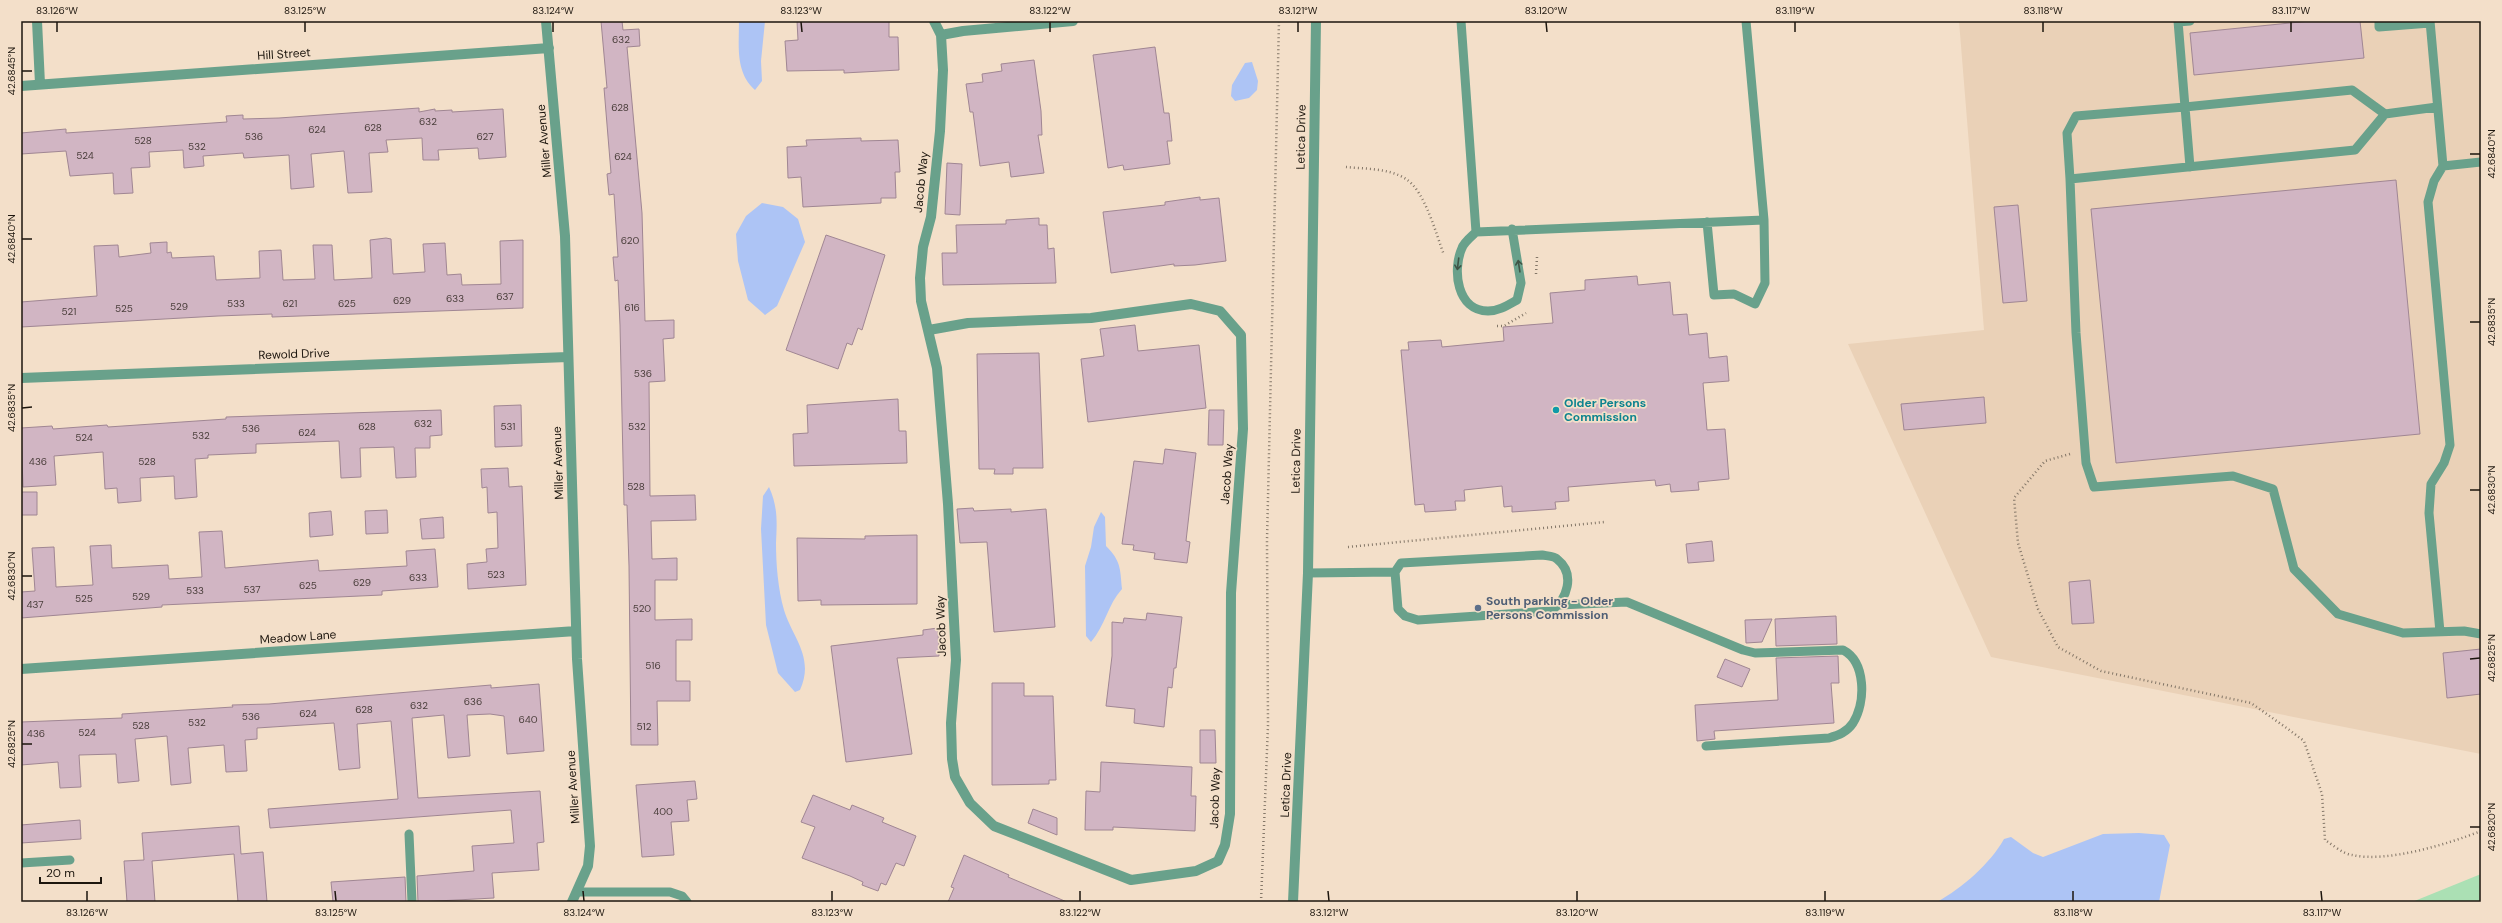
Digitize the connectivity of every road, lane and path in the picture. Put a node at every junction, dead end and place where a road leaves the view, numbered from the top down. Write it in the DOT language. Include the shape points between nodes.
graph roads {
  1 [pos="37,21"];
  2 [pos="546,21"];
  3 [pos="934,21"];
  4 [pos="1073,21"];
  5 [pos="1279,21"];
  6 [pos="1316,21"];
  7 [pos="1461,21"];
  8 [pos="1746,21"];
  9 [pos="2190,21"];
  10 [pos="2378,21"];
  11 [pos="2178,22"];
  12 [pos="2430,22"];
  13 [pos="941,35"];
  14 [pos="549,48"];
  15 [pos="40,84"];
  16 [pos="21,86"];
  17 [pos="2185,107"];
  18 [pos="2437,107"];
  19 [pos="2385,114"];
  20 [pos="2481,162"];
  21 [pos="2442,166"];
  22 [pos="2190,167"];
  23 [pos="2070,179"];
  24 [pos="1764,220"];
  25 [pos="1707,222"];
  26 [pos="1512,230"];
  27 [pos="1476,232"];
  28 [pos="929,330"];
  29 [pos="568,357"];
  30 [pos="21,378"];
  31 [pos="2085,450"];
  32 [pos="1605,522"];
  33 [pos="1348,547"];
  34 [pos="1395,572"];
  35 [pos="1308,573"];
  36 [pos="1559,605"];
  37 [pos="576,631"];
  38 [pos="2440,632"];
  39 [pos="2481,634"];
  40 [pos="21,669"];
  41 [pos="1706,746"];
  42 [pos="2481,831"];
  43 [pos="409,834"];
  44 [pos="70,860"];
  45 [pos="21,863"];
  46 [pos="577,892"];
  47 [pos="412,902"];
  48 [pos="572,902"];
  49 [pos="687,902"];
  50 [pos="1260,902"];
  51 [pos="1293,902"];
  1 -- 15 [label="street"];
  2 -- 14 [label="street, Miller Avenue"];
  3 -- 13 [label="street"];
  4 -- 13 [label="street"];
  5 -- 50 [label="path" via="1267,533 1268,725"];
  6 -- 35 [label="street, Letica Drive"];
  7 -- 27 [label="lane"];
  8 -- 24 [label="lane"];
  9 -- 11 [label="lane"];
  10 -- 12 [label="lane" via="2379,27"];
  11 -- 17 [label="lane"];
  12 -- 18 [label="lane"];
  13 -- 28 [label="street, Jacob Way" via="943,70 940,131 931,217 920,278 921,301"];
  14 -- 15 [label="street, Hill Street"];
  14 -- 29 [label="street, Miller Avenue" via="565,236"];
  15 -- 16 [label="street, Hill Street"];
  17 -- 19 [label="lane" via="2352,90"];
  17 -- 22 [label="lane"];
  17 -- 23 [label="lane" via="2076,116 2066,133"];
  18 -- 19 [label="lane"];
  18 -- 21 [label="lane"];
  19 -- 22 [label="lane" via="2355,150"];
  20 -- 21 [label="lane"];
  21 -- 38 [label="lane" via="2434,181 2428,202 2450,445 2430,491 2429,513"];
  22 -- 23 [label="lane"];
  23 -- 31 [label="lane" via="2076,333"];
  24 -- 25 [label="lane"];
  24 -- 25 [label="lane" via="1765,283 1755,304 1734,294 1714,295"];
  25 -- 26 [label="lane"];
  26 -- 27 [label="lane"];
  27 -- 26 [label="lane, one-way" via="1462,246 1457,265 1459,288 1467,303 1487,311 1502,308 1517,300 1521,283"];
  28 -- 28 [label="street, Jacob Way" via="937,368 948,504 956,660 951,722 955,777 970,803 994,826 1131,880 1196,871 1218,861 1225,845 1230,814 1230,593 1243,429 1241,334 1220,311 1191,304 1091,318 968,323"];
  29 -- 30 [label="street, Rewold Drive"];
  29 -- 37 [label="street, Miller Avenue"];
  31 -- 38 [label="lane" via="2086,464 2094,487 2233,476 2273,489 2294,569 2338,614 2403,634"];
  31 -- 42 [label="path" via="2045,461 2014,498 2018,543 2038,609 2058,647 2101,671 2251,703 2304,741 2322,794 2325,840 2351,855 2389,856 2456,841"];
  32 -- 33 [label="path"];
  34 -- 35 [label="lane"];
  34 -- 36 [label="lane" via="1398,609 1405,616 1418,620 1551,611"];
  34 -- 36 [label="lane" via="1400,564 1542,555 1556,558 1564,567 1568,578 1566,594"];
  35 -- 51 [label="street, Letica Drive"];
  36 -- 41 [label="lane" via="1627,602 1743,650 1755,653 1842,650 1851,654 1857,663 1861,689 1859,705 1853,723 1844,733 1829,738"];
  37 -- 40 [label="street, Meadow Lane"];
  37 -- 46 [label="street, Miller Avenue" via="590,846 588,866"];
  38 -- 39 [label="lane" via="2464,631"];
  43 -- 47 [label="lane"];
  44 -- 45 [label="lane"];
  46 -- 48 [label="street, Miller Avenue"];
  46 -- 49 [label="lane" via="670,892 682,896"];
}
